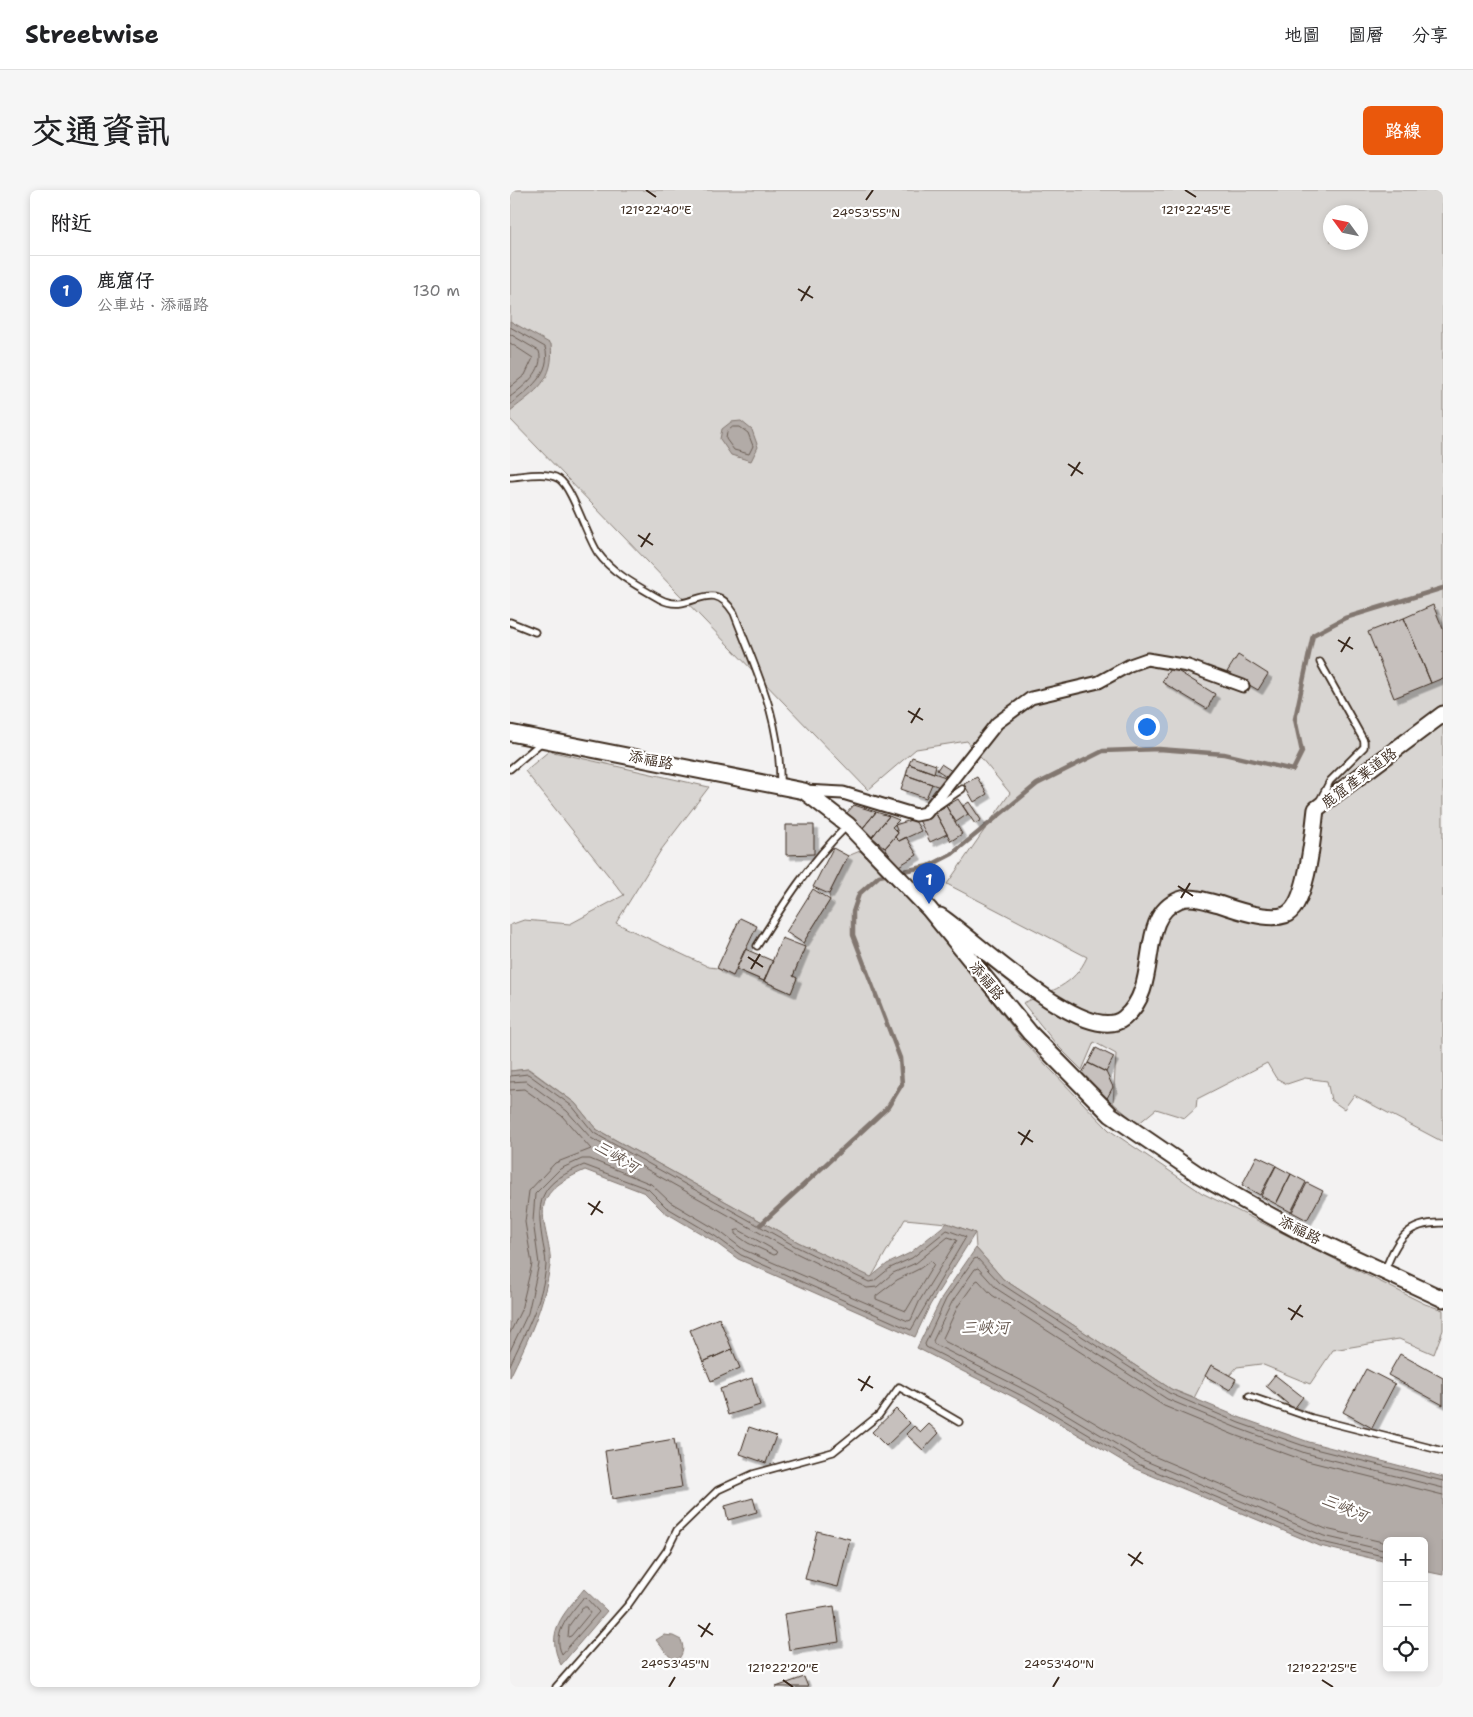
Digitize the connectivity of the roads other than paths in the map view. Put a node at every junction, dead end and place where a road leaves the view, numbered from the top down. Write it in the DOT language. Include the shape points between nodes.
graph roads {
  1 [pos="510,477"];
  2 [pos="510,622"];
  3 [pos="535,632"];
  4 [pos="1320,662"];
  5 [pos="1243,686"];
  6 [pos="1443,714"];
  7 [pos="510,733"];
  8 [pos="545,740"];
  9 [pos="510,769"];
  10 [pos="780,785"];
  11 [pos="962,789"];
  12 [pos="804,791"];
  13 [pos="1316,809"];
  14 [pos="926,813"];
  15 [pos="848,825"];
  16 [pos="929,909"];
  17 [pos="757,946"];
  18 [pos="1443,1223"];
  19 [pos="1384,1272"];
  20 [pos="1443,1299"];
  21 [pos="1249,1396"];
  22 [pos="959,1422"];
  23 [pos="1443,1451"];
  24 [pos="556,1687"];
  1 -- 10 [label="lane" via="549,475 560,479 567,487 585,532 599,555 646,591 674,603 715,595 726,600 769,701 781,761"];
  2 -- 3 [label="lane"];
  4 -- 13 [label="lane" via="1364,741 1364,747 1330,781"];
  5 -- 14 [label="street" via="1188,666 1147,659 1099,682 1031,698 997,723"];
  6 -- 13 [label="street, 鹿窟產業道路"];
  7 -- 8 [label="street, 添福路"];
  8 -- 9 [label="lane"];
  8 -- 10 [label="street, 添福路"];
  10 -- 12 [label="street, 添福路"];
  11 -- 14 [label="lane"];
  12 -- 14 [label="street" via="843,793 916,815"];
  12 -- 15 [label="street, 添福路"];
  13 -- 16 [label="street, 鹿窟產業道路" via="1302,894 1292,911 1272,916 1248,913 1186,897 1170,905 1158,918 1145,987 1138,1003 1120,1021 1108,1024 1092,1022 1039,994 958,928"];
  15 -- 16 [label="street, 添福路"];
  15 -- 17 [label="lane" via="801,878"];
  16 -- 19 [label="street, 添福路" via="1030,1033 1111,1115 1198,1175 1310,1237"];
  18 -- 19 [label="lane" via="1417,1225 1407,1231"];
  19 -- 20 [label="street, 添福路"];
  21 -- 23 [label="lane" via="1312,1418"];
  22 -- 24 [label="lane" via="899,1388 879,1415 833,1452 753,1474 718,1490 677,1530 667,1550 628,1605"];
}
